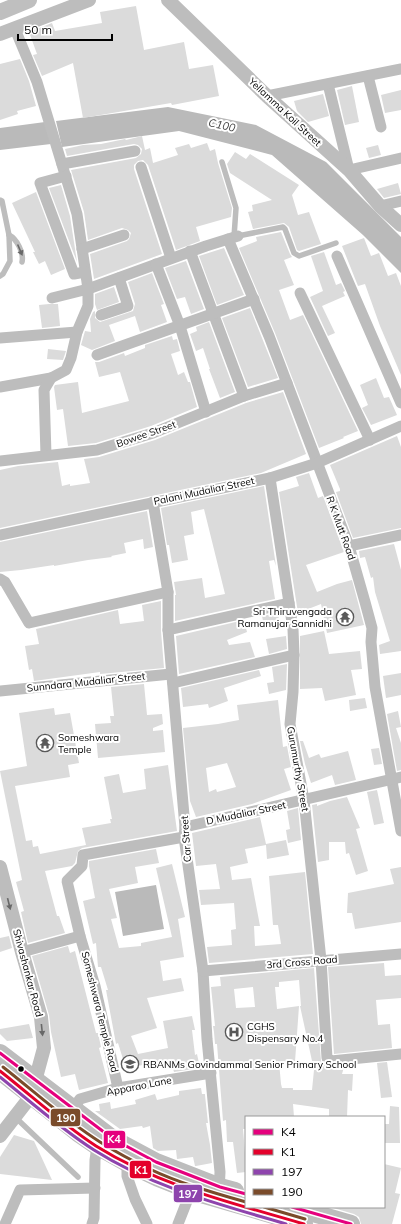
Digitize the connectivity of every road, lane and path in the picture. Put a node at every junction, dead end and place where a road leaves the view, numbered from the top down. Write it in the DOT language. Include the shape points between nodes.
graph roads {
  1 [pos="29,0"];
  2 [pos="89,0"];
  3 [pos="168,0"];
  4 [pos="0,12"];
  5 [pos="15,29"];
  6 [pos="0,34"];
  7 [pos="401,69"];
  8 [pos="368,76"];
  9 [pos="328,84"];
  10 [pos="267,96"];
  11 [pos="381,127"];
  12 [pos="136,151"];
  13 [pos="401,158"];
  14 [pos="222,162"];
  15 [pos="62,164"];
  16 [pos="141,167"];
  17 [pos="348,170"];
  18 [pos="66,176"];
  19 [pos="0,200"];
  20 [pos="401,201"];
  21 [pos="380,206"];
  22 [pos="401,225"];
  23 [pos="124,235"];
  24 [pos="12,236"];
  25 [pos="233,237"];
  26 [pos="336,244"];
  27 [pos="82,249"];
  28 [pos="190,252"];
  29 [pos="337,256"];
  30 [pos="171,258"];
  31 [pos="22,262"];
  32 [pos="156,264"];
  33 [pos="85,272"];
  34 [pos="0,276"];
  35 [pos="119,278"];
  36 [pos="88,289"];
  37 [pos="300,293"];
  38 [pos="52,298"];
  39 [pos="254,299"];
  40 [pos="214,313"];
  41 [pos="101,315"];
  42 [pos="180,326"];
  43 [pos="78,332"];
  44 [pos="0,338"];
  45 [pos="97,355"];
  46 [pos="51,378"];
  47 [pos="287,383"];
  48 [pos="0,387"];
  49 [pos="244,396"];
  50 [pos="401,403"];
  51 [pos="206,412"];
  52 [pos="400,429"];
  53 [pos="370,440"];
  54 [pos="46,455"];
  55 [pos="0,461"];
  56 [pos="317,463"];
  57 [pos="270,478"];
  58 [pos="153,502"];
  59 [pos="0,535"];
  60 [pos="401,535"];
  61 [pos="348,546"];
  62 [pos="0,579"];
  63 [pos="168,592"];
  64 [pos="289,603"];
  65 [pos="168,630"];
  66 [pos="294,654"];
  67 [pos="172,678"];
  68 [pos="0,690"];
  69 [pos="396,778"];
  70 [pos="304,800"];
  71 [pos="401,831"];
  72 [pos="184,832"];
  73 [pos="0,867"];
  74 [pos="80,936"];
  75 [pos="22,952"];
  76 [pos="401,954"];
  77 [pos="321,960"];
  78 [pos="203,971"];
  79 [pos="0,1053"];
  80 [pos="401,1054"];
  81 [pos="0,1071"];
  82 [pos="211,1073"];
  83 [pos="33,1088"];
  84 [pos="118,1088"];
  85 [pos="73,1109"];
  86 [pos="14,1117"];
  87 [pos="0,1136"];
  88 [pos="97,1146"];
  89 [pos="127,1163"];
  90 [pos="78,1177"];
  91 [pos="95,1188"];
  92 [pos="191,1190"];
  93 [pos="219,1193"];
  94 [pos="245,1194"];
  95 [pos="245,1202"];
  96 [pos="260,1208"];
  97 [pos="295,1208"];
  98 [pos="5,1224"];
  99 [pos="92,1224"];
  100 [pos="147,1224"];
  101 [pos="178,1224"];
  102 [pos="304,1224"];
  103 [pos="351,1224"];
  1 -- 4 [label="main road"];
  2 -- 5 [label="street"];
  3 -- 10 [label="street, Yellamma Koil Street"];
  5 -- 6 [label="street"];
  5 -- 15 [label="street" via="37,82"];
  7 -- 8 [label="street"];
  8 -- 9 [label="street"];
  8 -- 11 [label="street"];
  9 -- 10 [label="street"];
  9 -- 17 [label="street"];
  10 -- 17 [label="street, Yellamma Koil Street"];
  12 -- 15 [label="street"];
  13 -- 17 [label="street"];
  14 -- 25 [label="lane" via="236,208"];
  15 -- 18 [label="street"];
  16 -- 30 [label="street"];
  17 -- 21 [label="street, Yellamma Koil Street"];
  18 -- 27 [label="street" via="77,214"];
  18 -- 33 [label="street" via="40,184 74,274"];
  19 -- 24 [label="lane"];
  20 -- 21 [label="street"];
  21 -- 22 [label="street, Yellamma Koil Street"];
  23 -- 27 [label="street"];
  24 -- 31 [label="lane, one-way" via="22,254"];
  24 -- 34 [label="lane" via="10,261"];
  25 -- 26 [label="lane" via="282,227 294,253 299,256"];
  25 -- 28 [label="street"];
  25 -- 39 [label="street, R K Mutt Road"];
  27 -- 33 [label="street"];
  28 -- 30 [label="street"];
  28 -- 40 [label="street"];
  29 -- 50 [label="street"];
  30 -- 32 [label="street"];
  32 -- 35 [label="street"];
  32 -- 42 [label="street"];
  33 -- 36 [label="street"];
  35 -- 36 [label="street"];
  35 -- 41 [label="street" via="128,306"];
  36 -- 38 [label="street"];
  36 -- 43 [label="street" via="88,306"];
  37 -- 53 [label="street"];
  39 -- 40 [label="street"];
  39 -- 47 [label="street, R K Mutt Road"];
  40 -- 42 [label="street"];
  40 -- 49 [label="street"];
  42 -- 45 [label="street"];
  42 -- 51 [label="street"];
  43 -- 44 [label="street"];
  43 -- 46 [label="street" via="66,370"];
  46 -- 48 [label="street"];
  46 -- 54 [label="street" via="44,390"];
  47 -- 49 [label="street, Bowee Street"];
  47 -- 56 [label="street, R K Mutt Road"];
  49 -- 51 [label="street, Bowee Street"];
  51 -- 54 [label="street, Bowee Street" via="153,433 98,450"];
  52 -- 53 [label="street, Palani Mudaliar Street"];
  53 -- 56 [label="street, Palani Mudaliar Street"];
  54 -- 55 [label="street, Bowee Street"];
  56 -- 57 [label="street, Palani Mudaliar Street"];
  56 -- 61 [label="street, R K Mutt Road"];
  57 -- 58 [label="street, Palani Mudaliar Street"];
  57 -- 64 [label="street, Gurumurthy Street"];
  58 -- 59 [label="street, Palani Mudaliar Street"];
  58 -- 63 [label="street, Car Street"];
  60 -- 61 [label="street"];
  61 -- 69 [label="street, R K Mutt Road" via="372,628 375,687"];
  62 -- 63 [label="street" via="5,582 29,623"];
  63 -- 65 [label="street, Car Street"];
  64 -- 65 [label="street"];
  64 -- 66 [label="street, Gurumurthy Street"];
  65 -- 67 [label="street, Car Street"];
  66 -- 67 [label="street, Sunndara Mudaliar Street"];
  66 -- 70 [label="street, Gurumurthy Street" via="290,724"];
  67 -- 68 [label="street, Sunndara Mudaliar Street"];
  67 -- 72 [label="street, Car Street"];
  69 -- 70 [label="street, D Mudaliar Street"];
  69 -- 71 [label="street, R K Mutt Road"];
  70 -- 72 [label="street, D Mudaliar Street"];
  70 -- 77 [label="street, Gurumurthy Street"];
  72 -- 74 [label="street, Someshwara Temple Road" via="83,855 82,866 67,881"];
  72 -- 78 [label="street, Car Street"];
  73 -- 75 [label="street, Shivashankar Road, one-way"];
  74 -- 75 [label="street"];
  74 -- 84 [label="street, Someshwara Temple Road" via="95,986"];
  75 -- 83 [label="street, Shivashankar Road, one-way" via="41,1018 44,1048"];
  76 -- 77 [label="street, 3rd Cross Road"];
  77 -- 78 [label="street, 3rd Cross Road"];
  77 -- 80 [label="street, Gurumurthy Street" via="328,1060"];
  78 -- 82 [label="street, Car Street"];
  79 -- 83 [label="main road"];
  81 -- 83 [label="main road"];
  82 -- 84 [label="street, Apparao Lane"];
  82 -- 93 [label="street, Car Street" via="220,1172"];
  83 -- 85 [label="main road"];
  83 -- 86 [label="street"];
  83 -- 88 [label="main road" via="78,1133"];
  84 -- 85 [label="street, Apparao Lane" via="80,1099"];
  85 -- 93 [label="main road" via="113,1139"];
  86 -- 87 [label="street"];
  86 -- 90 [label="lane"];
  88 -- 89 [label="main road"];
  88 -- 91 [label="street"];
  89 -- 92 [label="main road"];
  89 -- 100 [label="street" via="127,1176"];
  91 -- 98 [label="street" via="20,1190"];
  91 -- 99 [label="street"];
  92 -- 93 [label="main road"];
  92 -- 101 [label="street"];
  93 -- 94 [label="main road"];
  93 -- 95 [label="main road"];
  96 -- 102 [label="main road"];
  97 -- 103 [label="main road"];
}
